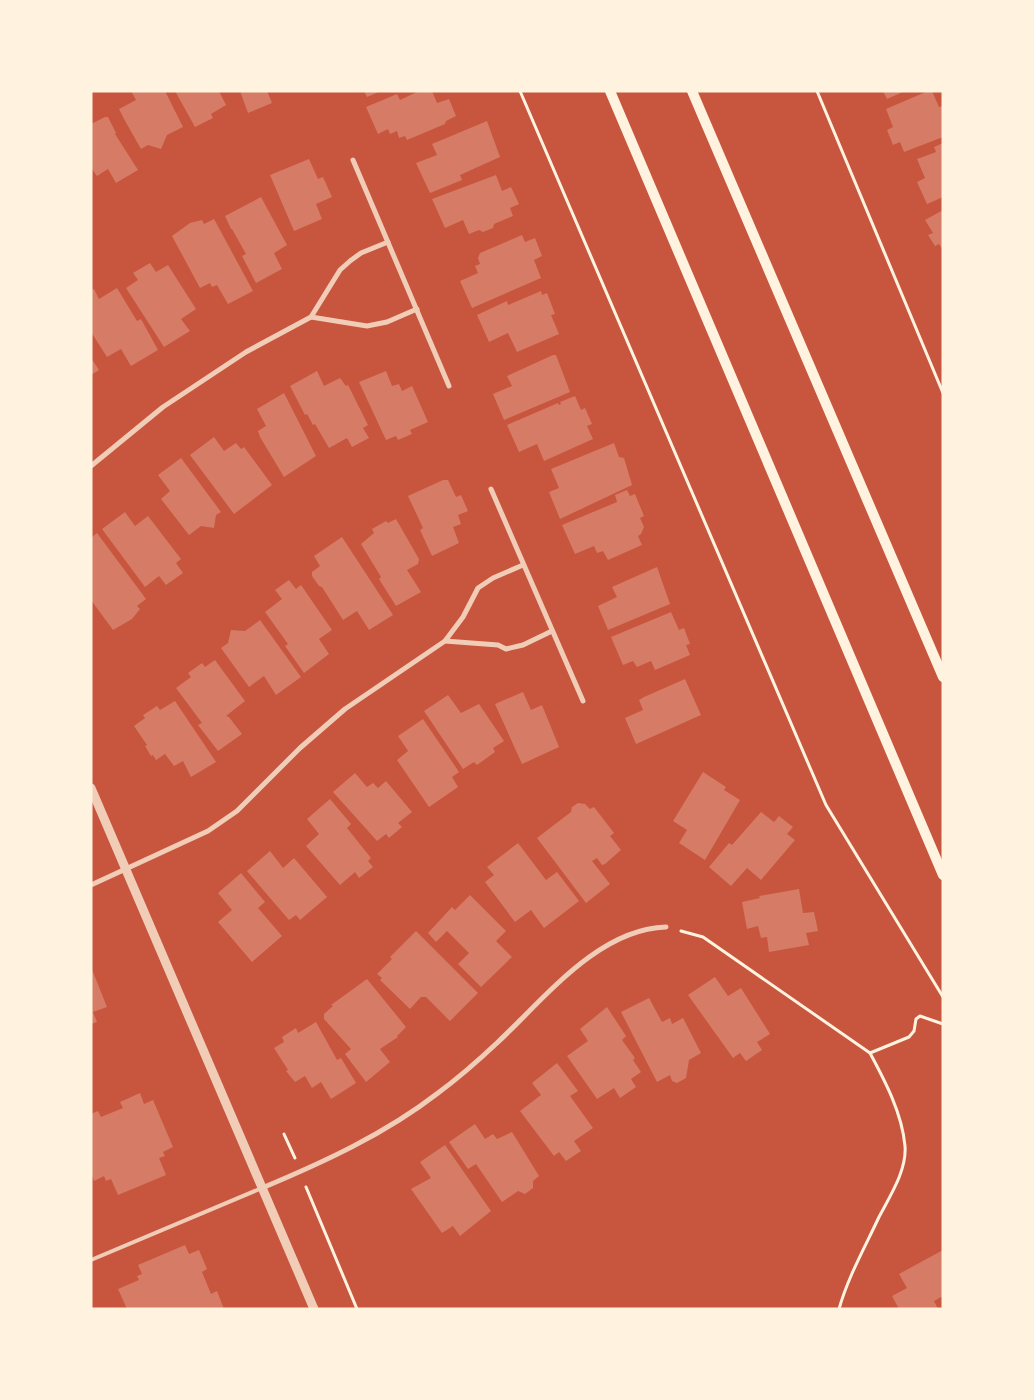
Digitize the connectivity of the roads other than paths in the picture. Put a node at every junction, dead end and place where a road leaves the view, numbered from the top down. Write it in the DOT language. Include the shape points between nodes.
graph roads {
  1 [pos="610,91"];
  2 [pos="692,91"];
  3 [pos="353,160"];
  4 [pos="388,242"];
  5 [pos="417,309"];
  6 [pos="311,317"];
  7 [pos="450,386"];
  8 [pos="91,466"];
  9 [pos="491,489"];
  10 [pos="523,564"];
  11 [pos="552,631"];
  12 [pos="445,641"];
  13 [pos="943,677"];
  14 [pos="583,701"];
  15 [pos="91,788"];
  16 [pos="126,870"];
  17 [pos="943,875"];
  18 [pos="91,885"];
  19 [pos="666,927"];
  20 [pos="262,1188"];
  21 [pos="91,1260"];
  22 [pos="314,1309"];
  1 -- 17 [label="main road"];
  2 -- 13 [label="main road"];
  3 -- 4 [label="street"];
  4 -- 5 [label="street"];
  4 -- 6 [label="street" via="361,253 340,270"];
  5 -- 6 [label="street" via="387,322 367,326"];
  5 -- 7 [label="street"];
  6 -- 8 [label="street" via="246,352 163,407"];
  9 -- 10 [label="street"];
  10 -- 11 [label="street"];
  10 -- 12 [label="street" via="478,588 463,617"];
  11 -- 12 [label="street" via="524,645 506,648"];
  11 -- 14 [label="street"];
  12 -- 16 [label="street" via="346,709 300,748 237,810 208,831"];
  15 -- 16 [label="street"];
  16 -- 18 [label="street"];
  16 -- 20 [label="street"];
  19 -- 20 [label="street" via="653,927 626,937 575,968 498,1042 407,1116 344,1152"];
  20 -- 21 [label="lane"];
  20 -- 22 [label="street"];
}
